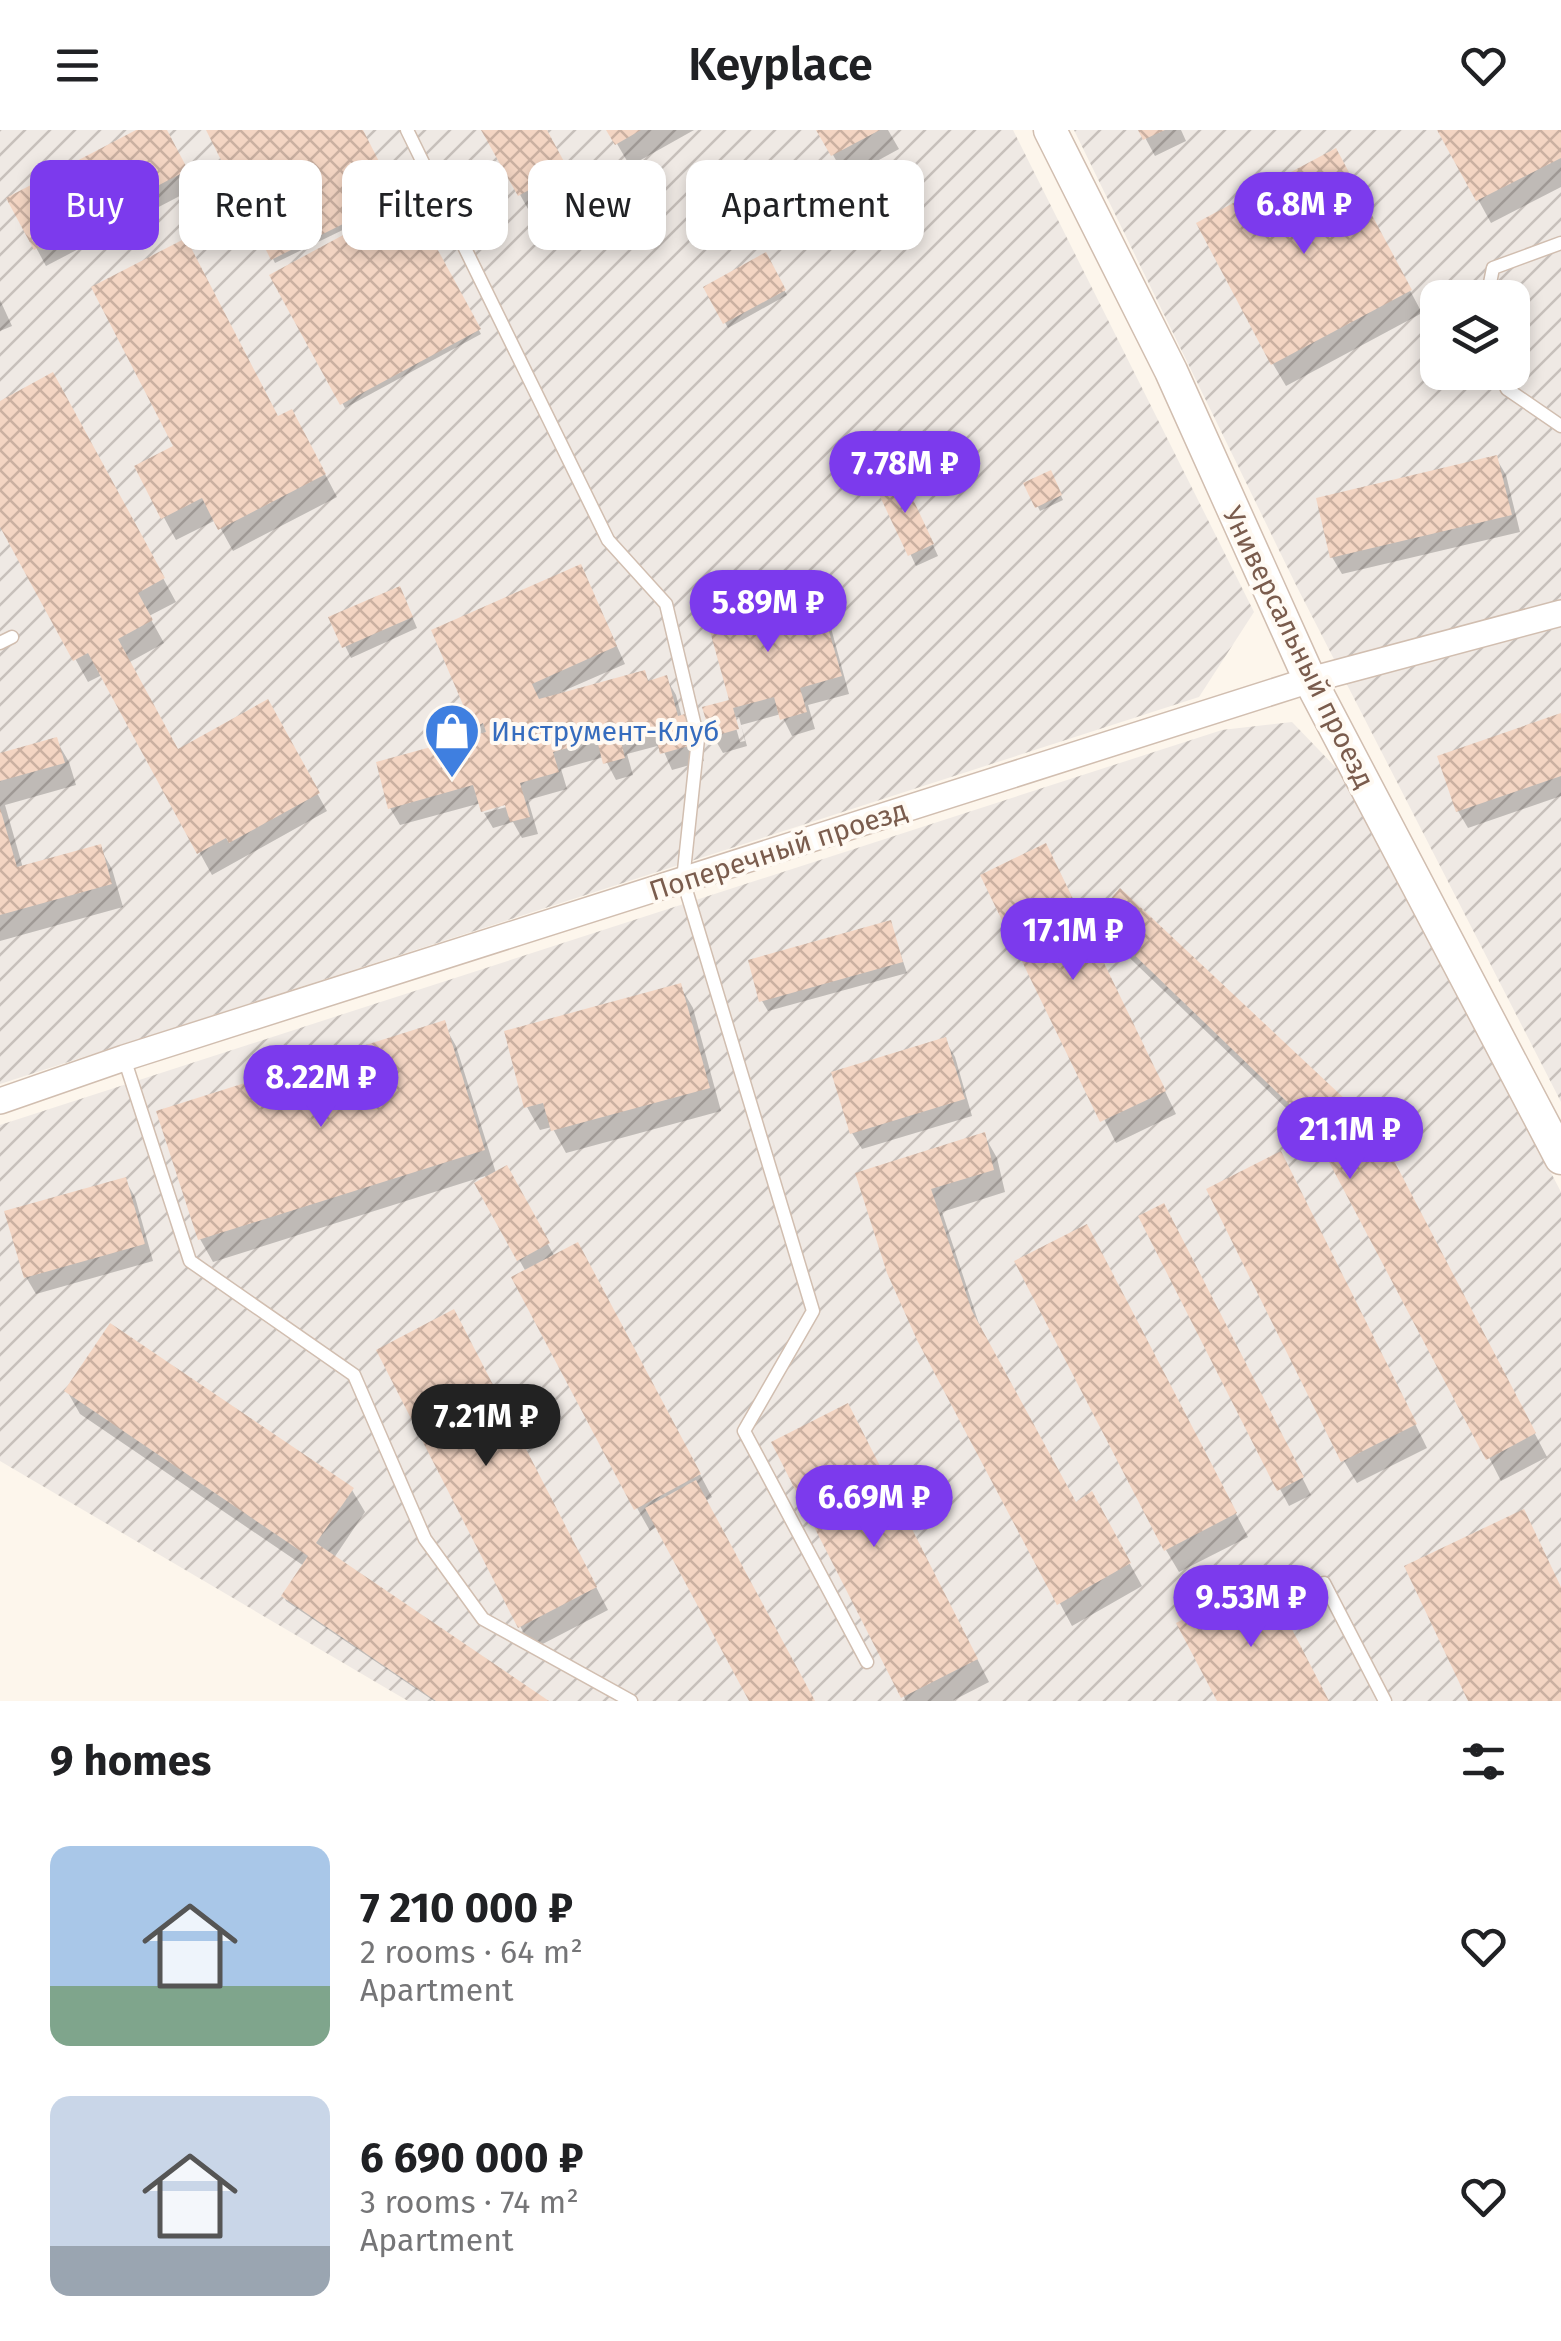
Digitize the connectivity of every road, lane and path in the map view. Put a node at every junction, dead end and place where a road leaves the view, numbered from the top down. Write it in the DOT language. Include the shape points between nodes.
graph roads {
  1 [pos="407,130"];
  2 [pos="1050,130"];
  3 [pos="1561,243"];
  4 [pos="1491,280"];
  5 [pos="1508,390"];
  6 [pos="1561,426"];
  7 [pos="1561,613"];
  8 [pos="1310,680"];
  9 [pos="683,880"];
  10 [pos="124,1058"];
  11 [pos="0,1101"];
  12 [pos="1561,1158"];
  13 [pos="1324,1583"];
  14 [pos="867,1662"];
  15 [pos="631,1701"];
  16 [pos="1385,1701"];
  1 -- 9 [label="lane" via="608,540 666,604 698,739"];
  2 -- 8 [label="street, Универсальный проезд" via="1170,371"];
  3 -- 4 [label="lane" via="1493,268"];
  5 -- 6 [label="lane"];
  7 -- 8 [label="street, Поперечный проезд"];
  8 -- 9 [label="street, Поперечный проезд"];
  8 -- 12 [label="street, Универсальный проезд"];
  9 -- 10 [label="street, Поперечный проезд"];
  9 -- 14 [label="lane" via="813,1311 744,1430"];
  10 -- 11 [label="street, Поперечный проезд"];
  10 -- 15 [label="lane" via="190,1260 354,1375 425,1539 483,1620"];
  13 -- 16 [label="lane"];
}
